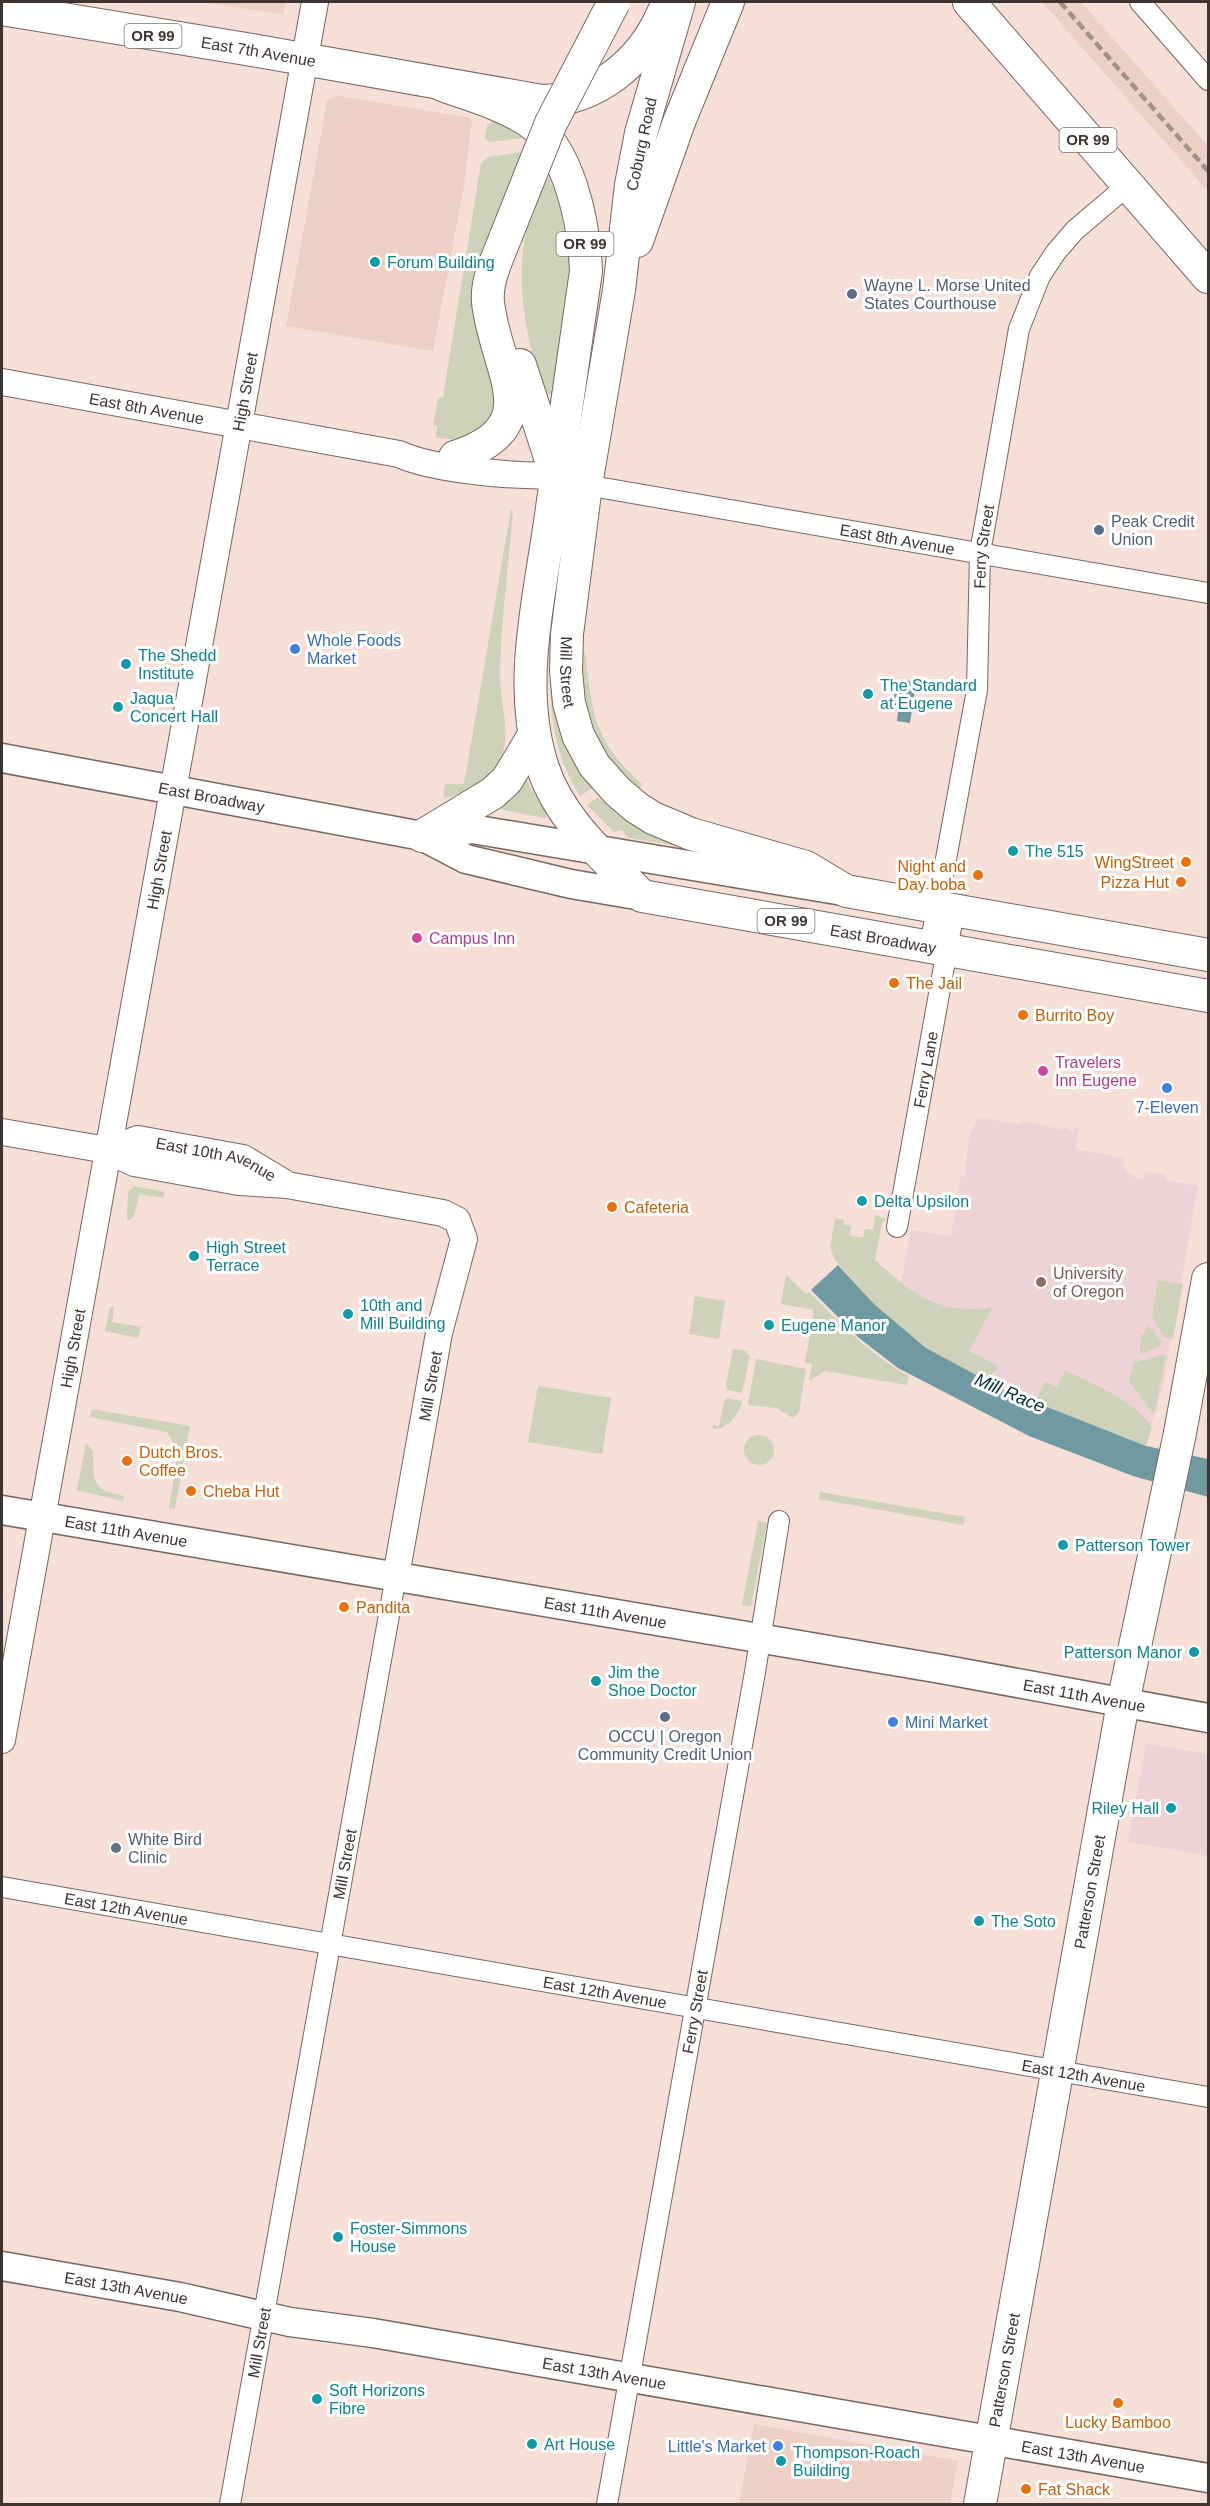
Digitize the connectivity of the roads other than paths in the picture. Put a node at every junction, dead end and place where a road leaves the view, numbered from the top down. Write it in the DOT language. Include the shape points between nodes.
graph roads {
  1 [pos="315,2"];
  2 [pos="614,2"];
  3 [pos="668,2"];
  4 [pos="679,2"];
  5 [pos="728,2"];
  6 [pos="969,2"];
  7 [pos="1140,2"];
  8 [pos="2,9"];
  9 [pos="304,59"];
  10 [pos="1209,80"];
  11 [pos="442,85"];
  12 [pos="1127,186"];
  13 [pos="506,236"];
  14 [pos="1209,277"];
  15 [pos="619,290"];
  16 [pos="2,382"];
  17 [pos="240,426"];
  18 [pos="399,454"];
  19 [pos="455,457"];
  20 [pos="556,475"];
  21 [pos="586,485"];
  22 [pos="980,553"];
  23 [pos="1209,594"];
  24 [pos="534,735"];
  25 [pos="2,758"];
  26 [pos="173,789"];
  27 [pos="422,836"];
  28 [pos="596,848"];
  29 [pos="846,891"];
  30 [pos="642,896"];
  31 [pos="946,909"];
  32 [pos="939,947"];
  33 [pos="1209,956"];
  34 [pos="1209,996"];
  35 [pos="2,1132"];
  36 [pos="107,1150"];
  37 [pos="462,1227"];
  38 [pos="897,1227"];
  39 [pos="1209,1279"];
  40 [pos="2,1509"];
  41 [pos="42,1517"];
  42 [pos="779,1521"];
  43 [pos="396,1576"];
  44 [pos="760,1640"];
  45 [pos="1123,1703"];
  46 [pos="1209,1718"];
  47 [pos="2,1740"];
  48 [pos="2,1887"];
  49 [pos="329,1946"];
  50 [pos="695,2010"];
  51 [pos="1056,2072"];
  52 [pos="1209,2097"];
  53 [pos="2,2266"];
  54 [pos="264,2317"];
  55 [pos="630,2377"];
  56 [pos="992,2441"];
  57 [pos="1209,2478"];
  58 [pos="230,2505"];
  59 [pos="607,2505"];
  60 [pos="980,2505"];
  1 -- 9 [label="street, High Street"];
  2 -- 13 [label="main road, bridge" via="551,123"];
  3 -- 11 [label="main road" via="640,51 622,70 604,84 572,98 542,101"];
  4 -- 15 [label="main road, Coburg Road" via="641,133"];
  5 -- 15 [label="main road" via="679,122"];
  6 -- 12 [label="main road, OR 99"];
  7 -- 10 [label="street"];
  8 -- 9 [label="main road, East 7th Avenue / OR 99"];
  9 -- 11 [label="main road, East 7th Avenue / OR 99"];
  9 -- 17 [label="street, High Street"];
  11 -- 20 [label="main road, OR 99" via="512,112 538,129 567,175 578,203 586,271"];
  12 -- 14 [label="main road, OR 99"];
  12 -- 22 [label="street, Ferry Street" via="1075,230 1040,276 1028,301 1019,328"];
  13 -- 19 [label="main road" via="491,279 488,302 512,410 503,428 484,447"];
  13 -- 20 [label="main road, Mill Street" via="510,318 518,356"];
  15 -- 21 [label="main road, Mill Street"];
  16 -- 17 [label="street, East 8th Avenue"];
  17 -- 18 [label="street, East 8th Avenue"];
  17 -- 26 [label="street, High Street"];
  18 -- 19 [label="street, East 8th Avenue" via="421,451"];
  18 -- 20 [label="street, East 8th Avenue" via="524,477"];
  19 -- 20 [label="street, East 8th Avenue"];
  20 -- 21 [label="main road"];
  20 -- 24 [label="main road, Mill Street / OR 99" via="532,663"];
  21 -- 22 [label="street, East 8th Avenue"];
  21 -- 29 [label="main road, Mill Street" via="566,671 569,704 578,735 594,765 617,791 653,818 722,844 806,867"];
  22 -- 23 [label="street, East 8th Avenue"];
  22 -- 31 [label="street, Ferry Street" via="977,690"];
  24 -- 27 [label="main road" via="507,780 493,793"];
  24 -- 28 [label="main road, Mill Street / OR 99" via="543,770 560,805"];
  25 -- 26 [label="main road, East Broadway"];
  26 -- 27 [label="main road, East Broadway"];
  26 -- 36 [label="street, High Street"];
  27 -- 28 [label="main road, East Broadway" via="472,829"];
  27 -- 30 [label="main road, East Broadway" via="465,859"];
  28 -- 29 [label="main road, East Broadway"];
  28 -- 30 [label="main road, Mill Street / OR 99"];
  29 -- 31 [label="main road, East Broadway"];
  30 -- 32 [label="main road, East Broadway / OR 99"];
  31 -- 32 [label="street, Ferry Lane"];
  31 -- 33 [label="main road, East Broadway"];
  32 -- 34 [label="main road, East Broadway / OR 99"];
  32 -- 38 [label="street, Ferry Lane"];
  35 -- 36 [label="street, East 10th Avenue"];
  36 -- 37 [label="street, East 10th Avenue" via="134,1162 238,1182 287,1185 443,1213 451,1215"];
  36 -- 41 [label="street, High Street"];
  37 -- 43 [label="street, Mill Street" via="464,1239 440,1333"];
  39 -- 45 [label="main road, Patterson Street"];
  40 -- 41 [label="main road, East 11th Avenue"];
  41 -- 43 [label="main road, East 11th Avenue"];
  41 -- 47 [label="street, High Street"];
  42 -- 44 [label="street, Ferry Street"];
  43 -- 44 [label="main road, East 11th Avenue"];
  43 -- 49 [label="street, Mill Street"];
  44 -- 45 [label="main road, East 11th Avenue"];
  44 -- 50 [label="street, Ferry Street"];
  45 -- 46 [label="main road, East 11th Avenue"];
  45 -- 51 [label="main road, Patterson Street"];
  48 -- 49 [label="street, East 12th Avenue"];
  49 -- 50 [label="street, East 12th Avenue"];
  49 -- 54 [label="street, Mill Street"];
  50 -- 51 [label="street, East 12th Avenue"];
  50 -- 55 [label="street, Ferry Street"];
  51 -- 52 [label="street, East 12th Avenue"];
  51 -- 56 [label="main road, Patterson Street"];
  53 -- 54 [label="main road, East 13th Avenue" via="180,2297"];
  54 -- 55 [label="main road, East 13th Avenue"];
  54 -- 58 [label="street, Mill Street"];
  55 -- 56 [label="main road, East 13th Avenue"];
  55 -- 59 [label="street, Ferry Street"];
  56 -- 57 [label="main road, East 13th Avenue"];
  56 -- 60 [label="main road, Patterson Street"];
}
